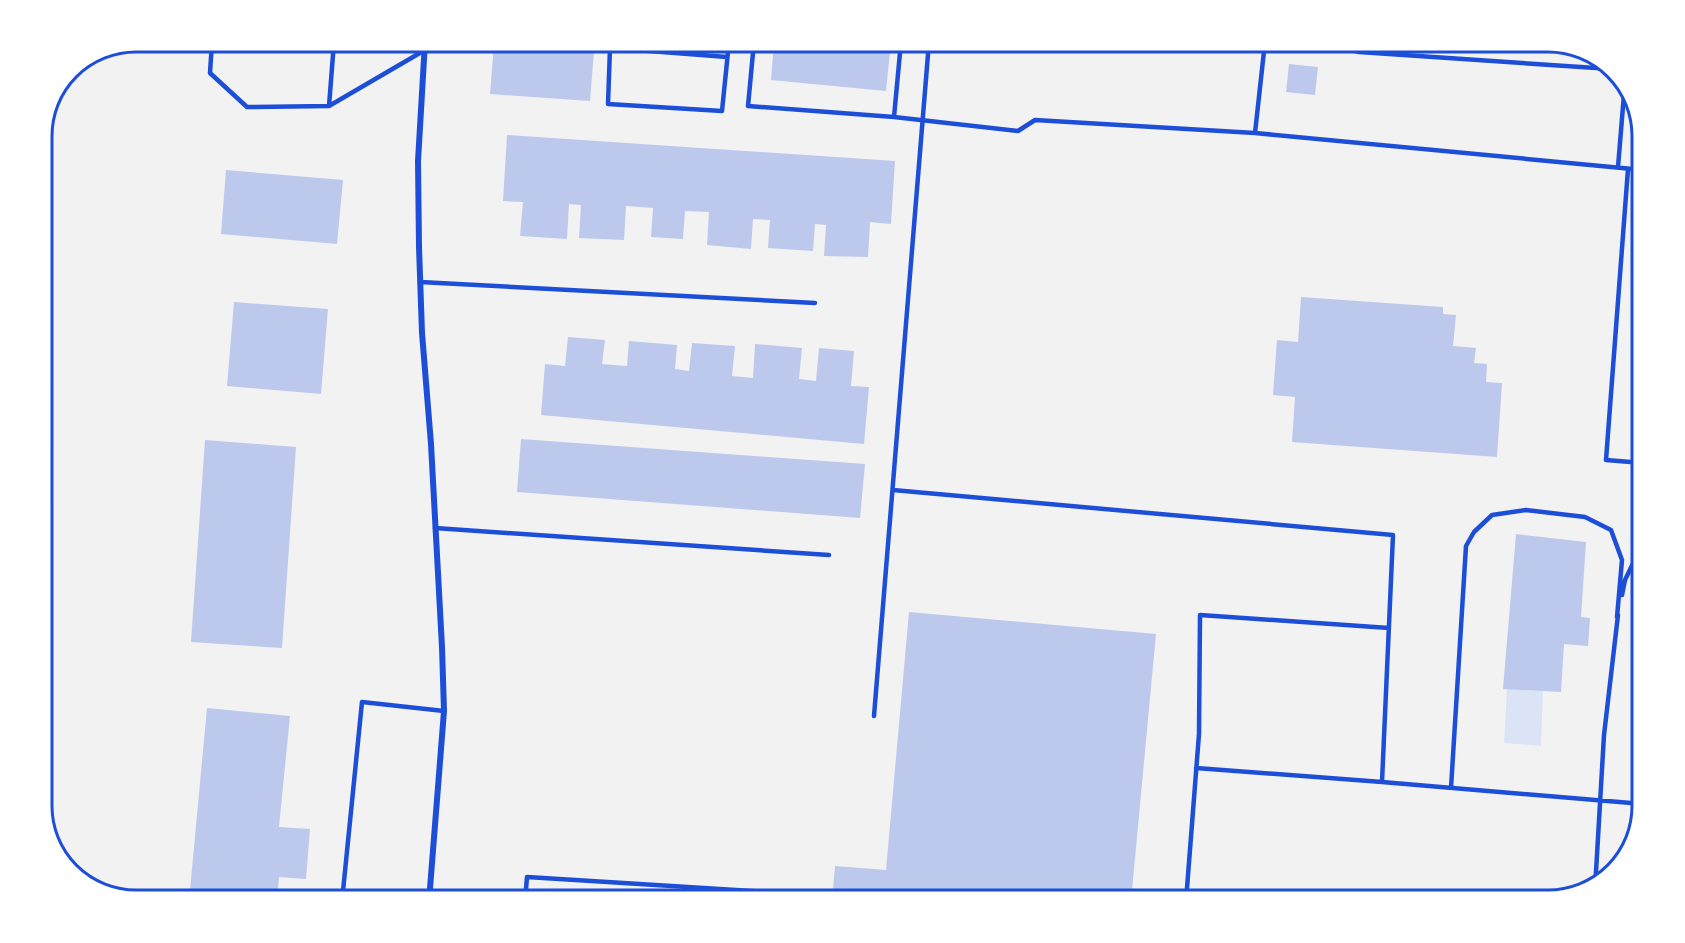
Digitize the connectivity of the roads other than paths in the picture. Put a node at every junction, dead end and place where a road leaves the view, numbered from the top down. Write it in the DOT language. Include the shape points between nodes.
graph roads {
  1 [pos="211,53"];
  2 [pos="332,53"];
  3 [pos="420,53"];
  4 [pos="425,53"];
  5 [pos="610,53"];
  6 [pos="675,53"];
  7 [pos="728,53"];
  8 [pos="753,53"];
  9 [pos="900,53"];
  10 [pos="928,53"];
  11 [pos="1264,53"];
  12 [pos="1374,53"];
  13 [pos="727,57"];
  14 [pos="1597,68"];
  15 [pos="1624,98"];
  16 [pos="329,106"];
  17 [pos="894,117"];
  18 [pos="922,120"];
  19 [pos="1255,133"];
  20 [pos="1618,167"];
  21 [pos="1628,169"];
  22 [pos="1632,169"];
  23 [pos="420,282"];
  24 [pos="815,303"];
  25 [pos="1632,462"];
  26 [pos="893,490"];
  27 [pos="435,528"];
  28 [pos="829,555"];
  29 [pos="1632,566"];
  30 [pos="1617,617"];
  31 [pos="1389,628"];
  32 [pos="444,711"];
  33 [pos="874,716"];
  34 [pos="1196,768"];
  35 [pos="1382,782"];
  36 [pos="1451,788"];
  37 [pos="1600,801"];
  38 [pos="1632,803"];
  39 [pos="1596,876"];
  40 [pos="343,890"];
  41 [pos="430,890"];
  42 [pos="526,890"];
  43 [pos="750,890"];
  44 [pos="1187,890"];
  1 -- 16 [label="lane" via="210,73 247,107"];
  2 -- 16 [label="lane"];
  3 -- 16 [label="lane"];
  4 -- 23 [label="street" via="418,161"];
  5 -- 13 [label="lane" via="608,104 722,111"];
  6 -- 13 [label="lane"];
  7 -- 13 [label="lane"];
  8 -- 17 [label="lane" via="748,106"];
  9 -- 17 [label="lane"];
  10 -- 18 [label="lane"];
  11 -- 19 [label="lane"];
  12 -- 14 [label="lane"];
  15 -- 20 [label="lane"];
  17 -- 18 [label="lane"];
  18 -- 19 [label="lane" via="1018,130 1035,120"];
  18 -- 26 [label="lane"];
  19 -- 20 [label="lane"];
  20 -- 21 [label="lane"];
  21 -- 22 [label="lane"];
  21 -- 25 [label="lane" via="1606,460"];
  23 -- 24 [label="lane"];
  23 -- 27 [label="street"];
  26 -- 31 [label="lane" via="1394,535"];
  26 -- 33 [label="lane"];
  27 -- 28 [label="lane"];
  27 -- 32 [label="street"];
  29 -- 30 [label="lane"];
  30 -- 36 [label="lane" via="1622,560 1611,530 1585,517 1526,510 1492,515 1474,532 1466,546"];
  30 -- 37 [label="lane"];
  31 -- 34 [label="lane" via="1200,615"];
  31 -- 35 [label="lane"];
  32 -- 40 [label="lane" via="362,702"];
  32 -- 41 [label="street"];
  34 -- 35 [label="lane"];
  34 -- 44 [label="lane"];
  35 -- 36 [label="lane"];
  36 -- 37 [label="lane"];
  37 -- 38 [label="lane"];
  37 -- 39 [label="lane"];
  42 -- 43 [label="lane" via="527,877"];
}
